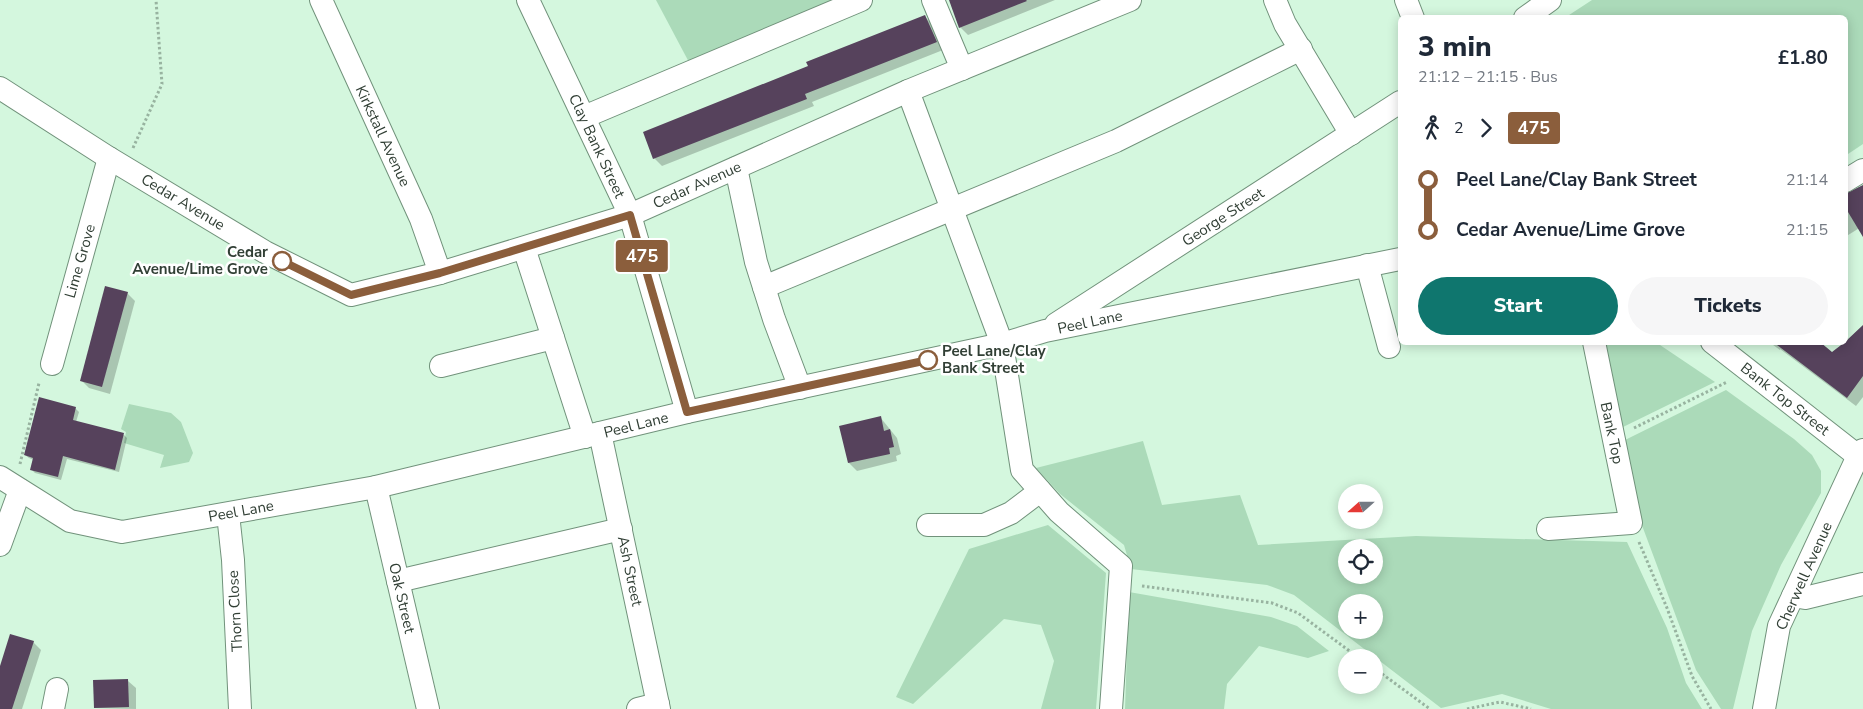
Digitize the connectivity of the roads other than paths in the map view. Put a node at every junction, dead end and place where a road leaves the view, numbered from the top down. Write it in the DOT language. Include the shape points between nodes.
graph roads {
  1 [pos="321,0"];
  2 [pos="528,0"];
  3 [pos="862,0"];
  4 [pos="933,0"];
  5 [pos="1130,0"];
  6 [pos="1275,0"];
  7 [pos="1406,0"];
  8 [pos="1550,0"];
  9 [pos="1412,15"];
  10 [pos="1529,15"];
  11 [pos="1301,50"];
  12 [pos="962,69"];
  13 [pos="0,88"];
  14 [pos="908,91"];
  15 [pos="1398,103"];
  16 [pos="584,117"];
  17 [pos="1351,134"];
  18 [pos="117,162"];
  19 [pos="736,168"];
  20 [pos="1863,170"];
  21 [pos="1848,179"];
  22 [pos="952,209"];
  23 [pos="630,215"];
  24 [pos="524,248"];
  25 [pos="1398,258"];
  26 [pos="1368,265"];
  27 [pos="440,273"];
  28 [pos="764,287"];
  29 [pos="1045,331"];
  30 [pos="553,338"];
  31 [pos="1002,344"];
  32 [pos="1595,345"];
  33 [pos="1716,345"];
  34 [pos="1389,347"];
  35 [pos="52,364"];
  36 [pos="441,366"];
  37 [pos="800,388"];
  38 [pos="687,412"];
  39 [pos="592,435"];
  40 [pos="1861,453"];
  41 [pos="12,484"];
  42 [pos="376,487"];
  43 [pos="1040,491"];
  44 [pos="228,514"];
  45 [pos="928,525"];
  46 [pos="621,529"];
  47 [pos="1548,529"];
  48 [pos="0,545"];
  49 [pos="398,581"];
  50 [pos="1863,584"];
  51 [pos="1793,596"];
  52 [pos="651,708"];
  53 [pos="240,709"];
  54 [pos="428,709"];
  55 [pos="1111,709"];
  56 [pos="1764,709"];
  1 -- 27 [label="street, Kirkstall Avenue" via="421,218"];
  2 -- 16 [label="street, Clay Bank Street"];
  3 -- 16 [label="street"];
  4 -- 12 [label="street"];
  5 -- 12 [label="street, Cedar Avenue"];
  6 -- 11 [label="street"];
  7 -- 9 [label="street"];
  8 -- 10 [label="street"];
  11 -- 17 [label="street"];
  11 -- 22 [label="street" via="1116,141"];
  12 -- 14 [label="street, Cedar Avenue"];
  13 -- 18 [label="street, Cedar Avenue"];
  14 -- 19 [label="street, Cedar Avenue"];
  14 -- 22 [label="street"];
  15 -- 17 [label="street, George Street"];
  16 -- 23 [label="street, Clay Bank Street"];
  17 -- 29 [label="street, George Street"];
  18 -- 27 [label="street, Cedar Avenue" via="266,252 351,295"];
  18 -- 35 [label="street, Lime Grove"];
  19 -- 23 [label="street, Cedar Avenue"];
  19 -- 28 [label="street" via="752,248"];
  20 -- 21 [label="street"];
  22 -- 28 [label="street"];
  22 -- 31 [label="street"];
  23 -- 24 [label="street, Cedar Avenue"];
  23 -- 38 [label="street, Clay Bank Street"];
  24 -- 27 [label="street, Cedar Avenue"];
  24 -- 30 [label="street, Ash Street"];
  25 -- 26 [label="street, Peel Lane"];
  26 -- 29 [label="street, Peel Lane"];
  26 -- 34 [label="street"];
  28 -- 37 [label="street"];
  29 -- 31 [label="street, Peel Lane"];
  30 -- 36 [label="street"];
  30 -- 39 [label="street, Ash Street"];
  31 -- 37 [label="street, Peel Lane"];
  31 -- 43 [label="street" via="1022,470"];
  32 -- 47 [label="street, Bank Top" via="1631,524"];
  33 -- 40 [label="street, Bank Top Street"];
  37 -- 38 [label="street, Peel Lane"];
  38 -- 39 [label="street, Peel Lane"];
  39 -- 42 [label="street, Peel Lane"];
  39 -- 46 [label="street, Ash Street"];
  40 -- 51 [label="street, Cherwell Avenue"];
  41 -- 44 [label="street, Peel Lane" via="70,521 122,532"];
  41 -- 48 [label="street"];
  42 -- 44 [label="street, Peel Lane"];
  42 -- 49 [label="street, Oak Street"];
  43 -- 45 [label="street" via="1012,513 984,524"];
  43 -- 55 [label="street" via="1059,512 1121,566"];
  44 -- 53 [label="street, Thorn Close"];
  46 -- 49 [label="street"];
  46 -- 52 [label="street, Ash Street"];
  49 -- 54 [label="street, Oak Street"];
  50 -- 51 [label="street" via="1805,598"];
  51 -- 56 [label="street, Cherwell Avenue" via="1779,626"];
}
